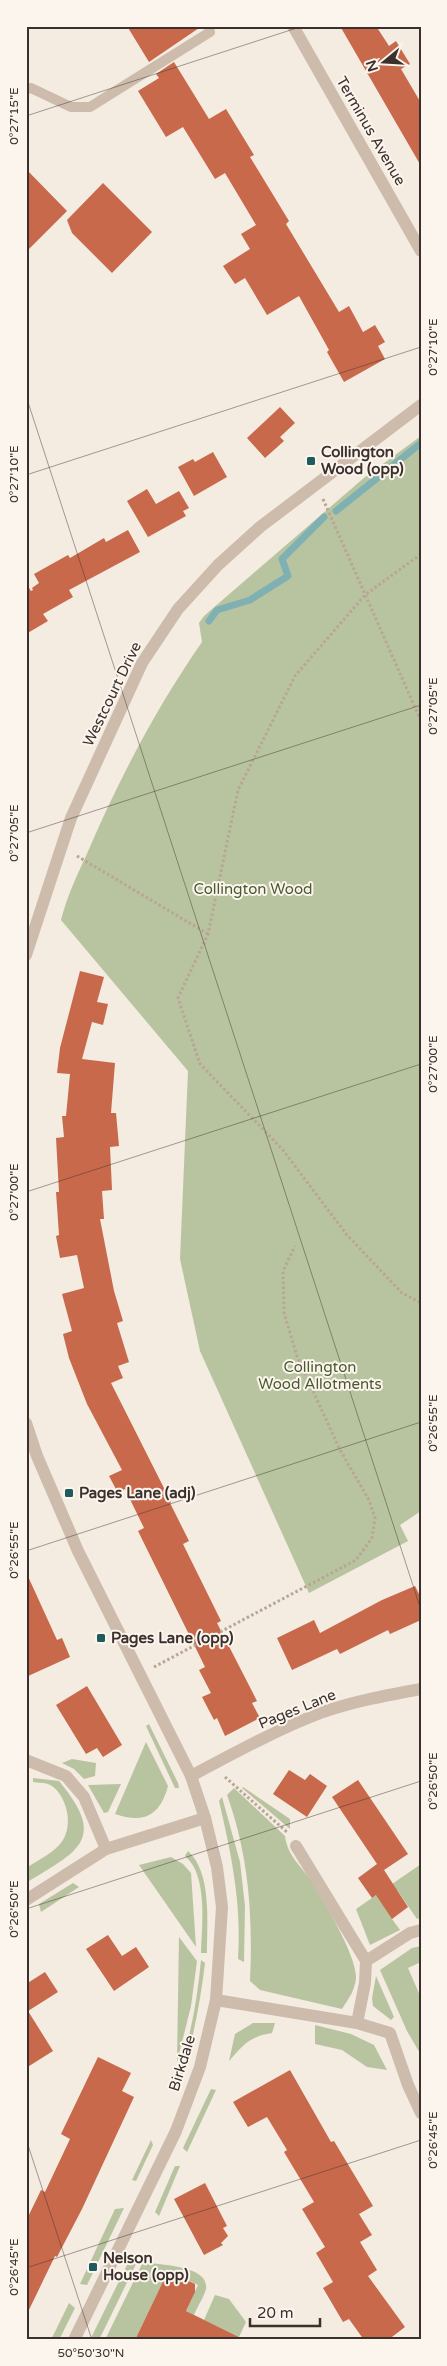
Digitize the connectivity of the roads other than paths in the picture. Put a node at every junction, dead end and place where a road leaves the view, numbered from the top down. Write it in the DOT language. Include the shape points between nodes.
graph roads {
  1 [pos="209,26"];
  2 [pos="293,26"];
  3 [pos="26,90"];
  4 [pos="421,251"];
  5 [pos="421,406"];
  6 [pos="26,955"];
  7 [pos="26,1423"];
  8 [pos="421,1689"];
  9 [pos="26,1760"];
  10 [pos="191,1776"];
  11 [pos="206,1818"];
  12 [pos="296,1846"];
  13 [pos="106,1849"];
  14 [pos="26,1900"];
  15 [pos="421,1930"];
  16 [pos="366,1961"];
  17 [pos="216,2000"];
  18 [pos="357,2023"];
  19 [pos="421,2113"];
  20 [pos="74,2340"];
  1 -- 3 [label="lane" via="210,32 90,107 71,106 31,88"];
  2 -- 4 [label="street, Terminus Avenue"];
  5 -- 6 [label="street, Westcourt Drive" via="260,527 218,565 178,609 142,663 71,818"];
  7 -- 10 [label="street, Birkdale" via="78,1551"];
  8 -- 10 [label="street, Pages Lane" via="323,1712"];
  9 -- 13 [label="street" via="66,1776 84,1797"];
  10 -- 11 [label="street, Birkdale"];
  11 -- 13 [label="street"];
  11 -- 17 [label="street, Birkdale" via="222,1907"];
  12 -- 16 [label="street"];
  13 -- 14 [label="street"];
  15 -- 16 [label="street" via="410,1933"];
  16 -- 18 [label="street" via="366,1983"];
  17 -- 18 [label="street"];
  17 -- 20 [label="street, Birkdale" via="200,2067 176,2131"];
  18 -- 19 [label="street" via="390,2033"];
}
